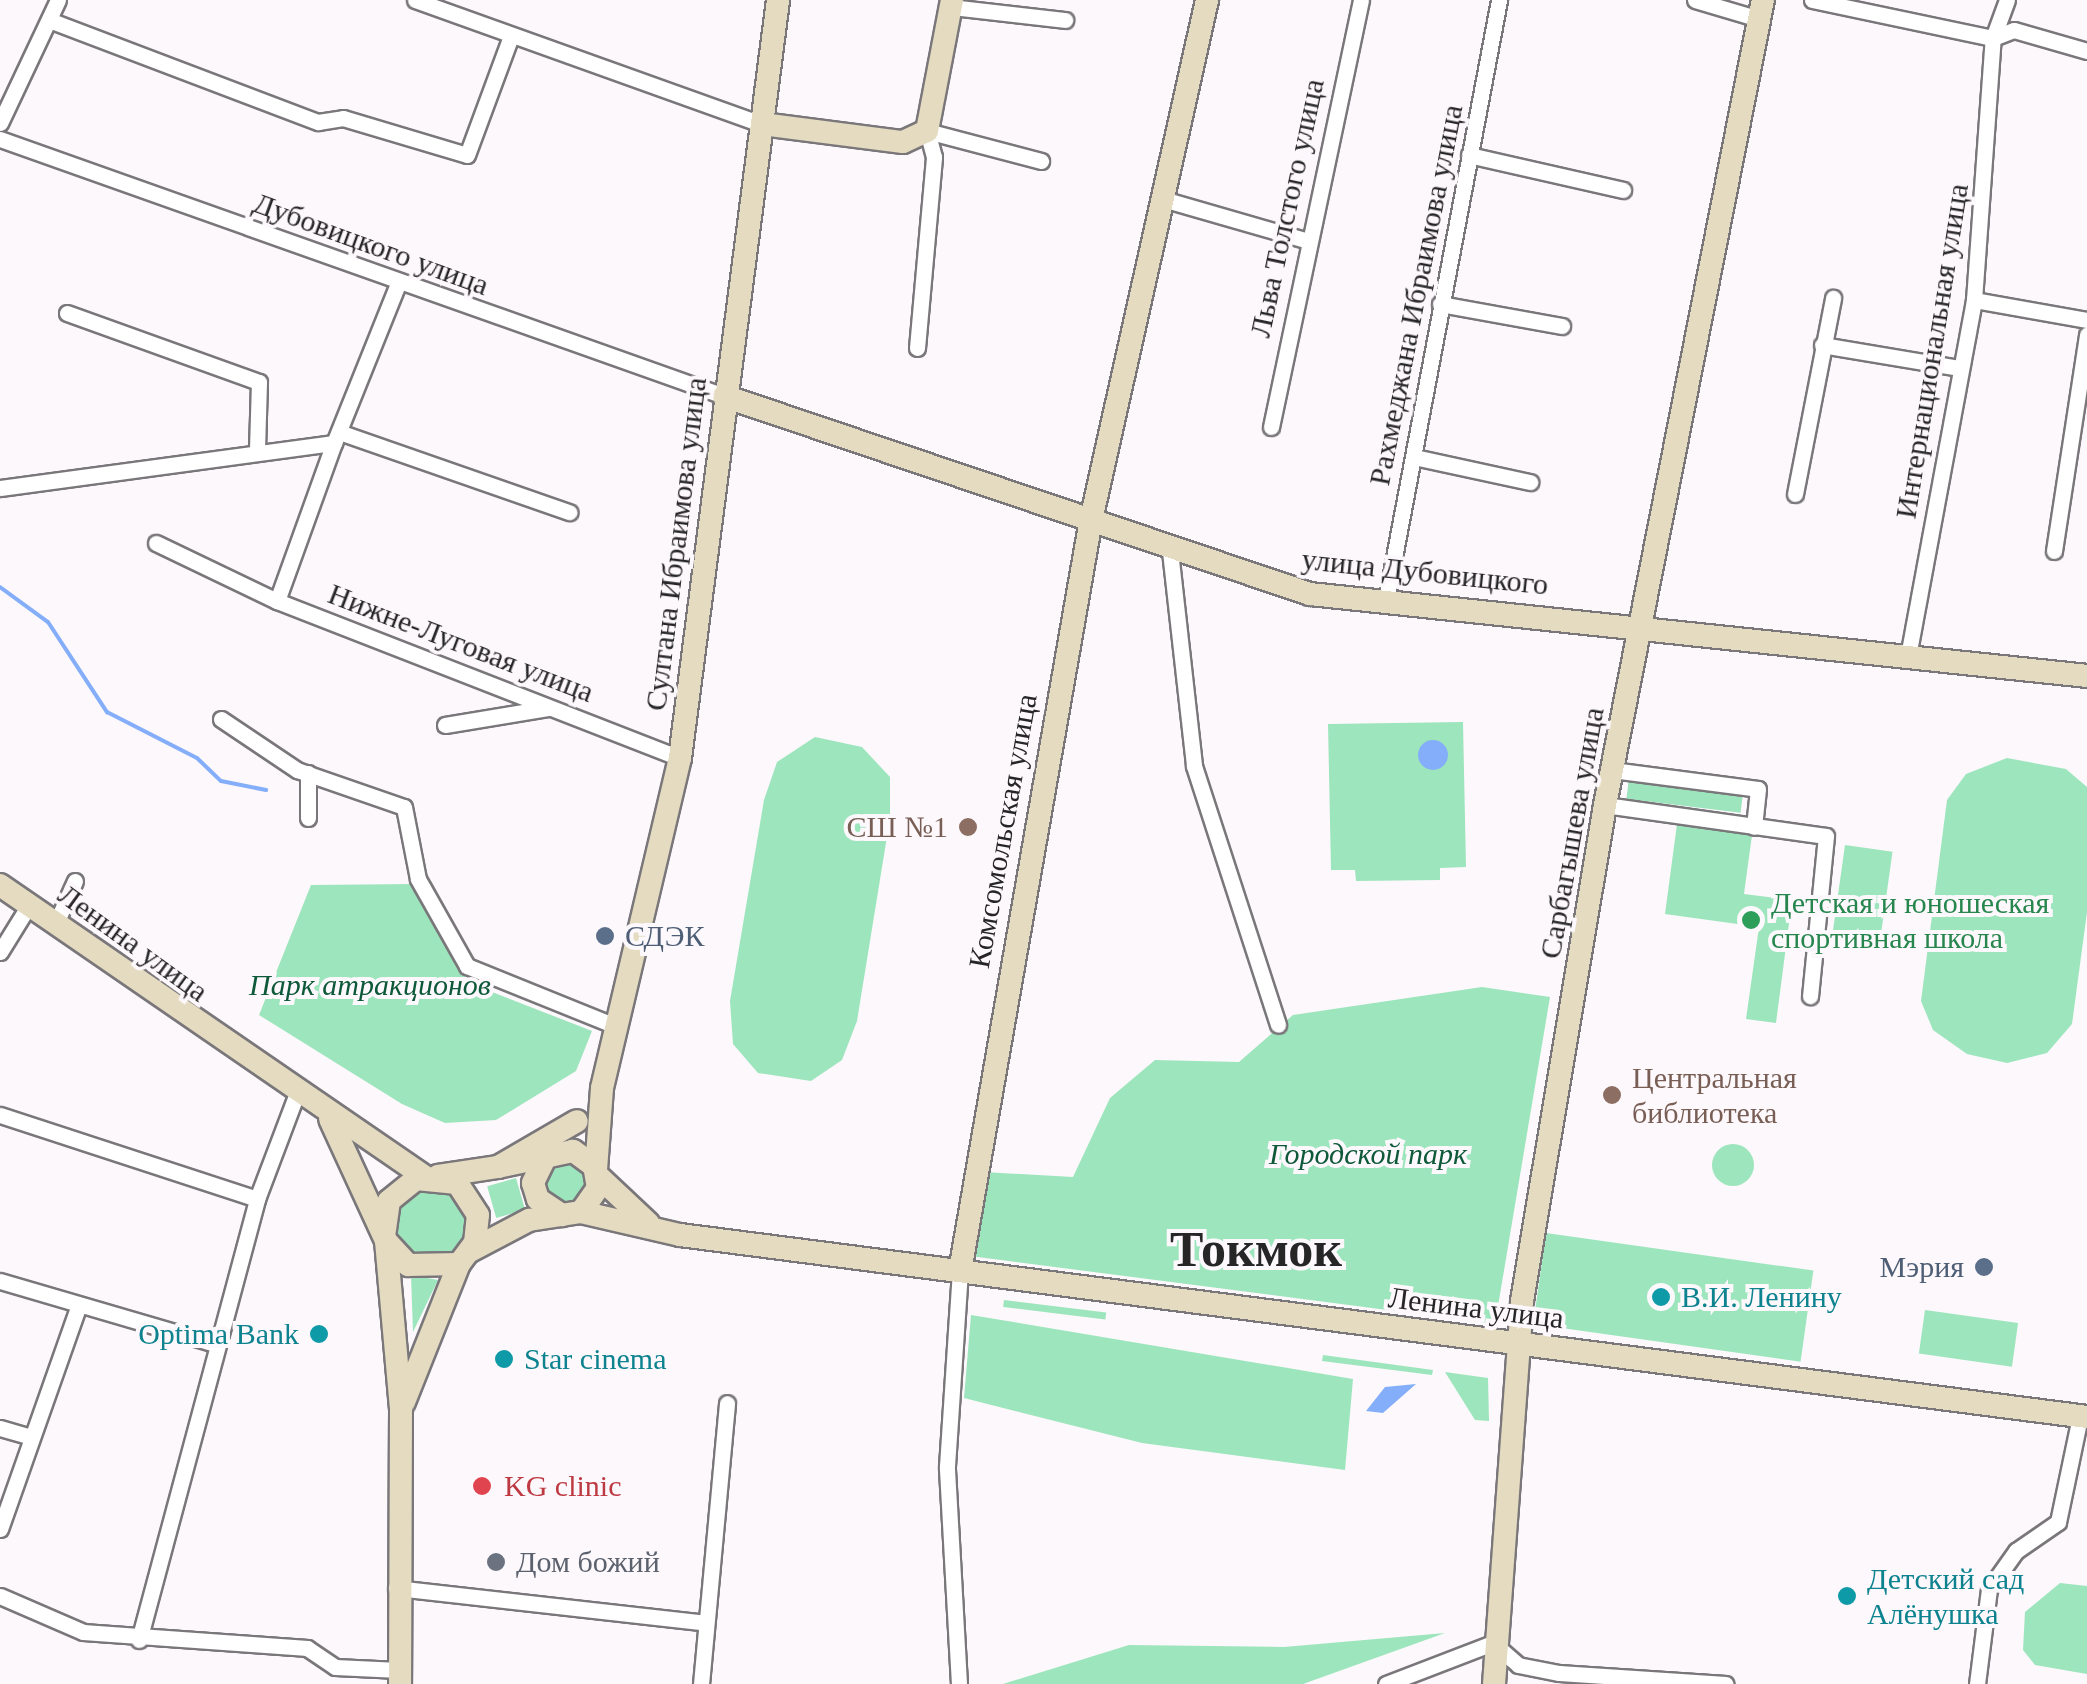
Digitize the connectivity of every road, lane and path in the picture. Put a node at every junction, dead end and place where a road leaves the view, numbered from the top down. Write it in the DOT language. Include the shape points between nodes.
graph roads {
  1 [pos="58,0"];
  2 [pos="414,0"];
  3 [pos="778,0"];
  4 [pos="1207,0"];
  5 [pos="1361,0"];
  6 [pos="1499,0"];
  7 [pos="1695,0"];
  8 [pos="1812,0"];
  9 [pos="2007,0"];
  10 [pos="951,3"];
  11 [pos="1761,9"];
  12 [pos="49,20"];
  13 [pos="1066,20"];
  14 [pos="511,36"];
  15 [pos="1994,38"];
  16 [pos="2087,51"];
  17 [pos="0,123"];
  18 [pos="762,124"];
  19 [pos="927,131"];
  20 [pos="0,140"];
  21 [pos="1470,155"];
  22 [pos="1041,162"];
  23 [pos="1623,190"];
  24 [pos="1163,198"];
  25 [pos="1305,240"];
  26 [pos="398,284"];
  27 [pos="1833,298"];
  28 [pos="1974,300"];
  29 [pos="1440,304"];
  30 [pos="67,312"];
  31 [pos="2087,320"];
  32 [pos="1562,326"];
  33 [pos="2087,335"];
  34 [pos="1822,345"];
  35 [pos="916,348"];
  36 [pos="1960,368"];
  37 [pos="724,396"];
  38 [pos="1270,427"];
  39 [pos="336,438"];
  40 [pos="257,450"];
  41 [pos="1414,457"];
  42 [pos="1530,482"];
  43 [pos="0,488"];
  44 [pos="1795,494"];
  45 [pos="569,512"];
  46 [pos="1092,520"];
  47 [pos="156,544"];
  48 [pos="1170,550"];
  49 [pos="2054,551"];
  50 [pos="1386,600"];
  51 [pos="277,601"];
  52 [pos="1640,624"];
  53 [pos="1909,651"];
  54 [pos="2087,676"];
  55 [pos="551,708"];
  56 [pos="220,719"];
  57 [pos="445,726"];
  58 [pos="680,758"];
  59 [pos="1612,770"];
  60 [pos="308,773"];
  61 [pos="1605,805"];
  62 [pos="308,818"];
  63 [pos="1754,827"];
  64 [pos="75,881"];
  65 [pos="0,885"];
  66 [pos="29,905"];
  67 [pos="56,923"];
  68 [pos="0,952"];
  69 [pos="1810,996"];
  70 [pos="1278,1025"];
  71 [pos="618,1028"];
  72 [pos="296,1096"];
  73 [pos="0,1115"];
  74 [pos="330,1119"];
  75 [pos="588,1125"];
  76 [pos="357,1136"];
  77 [pos="549,1155"];
  78 [pos="498,1167"];
  79 [pos="466,1174"];
  80 [pos="429,1176"];
  81 [pos="602,1180"];
  82 [pos="256,1199"];
  83 [pos="571,1214"];
  84 [pos="680,1235"];
  85 [pos="385,1238"];
  86 [pos="465,1257"];
  87 [pos="960,1272"];
  88 [pos="0,1281"];
  89 [pos="79,1304"];
  90 [pos="1516,1343"];
  91 [pos="216,1344"];
  92 [pos="727,1403"];
  93 [pos="401,1410"];
  94 [pos="2084,1417"];
  95 [pos="0,1428"];
  96 [pos="32,1437"];
  97 [pos="0,1530"];
  98 [pos="396,1588"];
  99 [pos="0,1596"];
  100 [pos="706,1623"];
  101 [pos="139,1640"];
  102 [pos="1494,1643"];
  103 [pos="400,1677"];
  104 [pos="702,1684"];
  105 [pos="959,1684"];
  106 [pos="1386,1684"];
  107 [pos="1494,1684"];
  108 [pos="1726,1684"];
  109 [pos="1977,1684"];
  1 -- 12 [label="street"];
  2 -- 14 [label="street"];
  3 -- 18 [label="main road, Султана Ибраимова улица"];
  4 -- 24 [label="main road, Комсомольская улица"];
  5 -- 25 [label="street, Льва Толстого улица"];
  6 -- 21 [label="street, Рахмеджана Ибраимова улица"];
  7 -- 11 [label="street"];
  8 -- 15 [label="street"];
  9 -- 15 [label="street, Интернациональная улица"];
  10 -- 13 [label="street"];
  10 -- 19 [label="main road"];
  11 -- 52 [label="main road, Сарбагышева улица"];
  12 -- 14 [label="street" via="318,122 344,118 467,154"];
  12 -- 17 [label="street"];
  14 -- 18 [label="street"];
  15 -- 16 [label="street" via="2014,30"];
  15 -- 28 [label="street, Интернациональная улица"];
  18 -- 19 [label="main road" via="903,142"];
  18 -- 37 [label="main road, Султана Ибраимова улица"];
  19 -- 22 [label="street"];
  19 -- 35 [label="street" via="934,157"];
  20 -- 26 [label="street, Дубовицкого улица"];
  21 -- 23 [label="street"];
  21 -- 29 [label="street, Рахмеджана Ибраимова улица"];
  24 -- 25 [label="street"];
  24 -- 46 [label="main road, Комсомольская улица"];
  25 -- 38 [label="street, Льва Толстого улица"];
  26 -- 37 [label="street, Дубовицкого улица"];
  26 -- 39 [label="street"];
  27 -- 34 [label="street"];
  28 -- 31 [label="street"];
  28 -- 36 [label="street, Интернациональная улица"];
  29 -- 32 [label="street"];
  29 -- 41 [label="street, Рахмеджана Ибраимова улица"];
  30 -- 40 [label="street" via="259,382"];
  33 -- 49 [label="street"];
  34 -- 36 [label="street"];
  34 -- 44 [label="street"];
  36 -- 53 [label="street, Интернациональная улица"];
  37 -- 46 [label="main road, улица Дубовицкого"];
  37 -- 58 [label="main road, Султана Ибраимова улица"];
  39 -- 40 [label="street"];
  39 -- 45 [label="street"];
  39 -- 51 [label="street"];
  40 -- 43 [label="street"];
  41 -- 42 [label="street"];
  41 -- 50 [label="street, Рахмеджана Ибраимова улица"];
  46 -- 48 [label="main road, улица Дубовицкого"];
  46 -- 87 [label="main road, Комсомольская улица"];
  47 -- 51 [label="street, Нижне-Луговая улица"];
  48 -- 50 [label="main road, улица Дубовицкого" via="1310,594"];
  48 -- 70 [label="street" via="1194,766"];
  50 -- 52 [label="main road, улица Дубовицкого"];
  51 -- 55 [label="street, Нижне-Луговая улица"];
  52 -- 53 [label="main road, улица Дубовицкого"];
  52 -- 59 [label="main road, Сарбагышева улица"];
  53 -- 54 [label="main road, улица Дубовицкого"];
  55 -- 57 [label="street"];
  55 -- 58 [label="street, Нижне-Луговая улица"];
  56 -- 60 [label="street"];
  58 -- 71 [label="main road, Султана Ибраимова улица"];
  59 -- 61 [label="main road, Сарбагышева улица"];
  59 -- 63 [label="street" via="1758,789"];
  60 -- 62 [label="street"];
  60 -- 71 [label="street" via="404,807 418,879 467,966"];
  61 -- 63 [label="street"];
  61 -- 90 [label="main road, Сарбагышева улица"];
  63 -- 69 [label="street" via="1831,843"];
  64 -- 67 [label="street"];
  65 -- 66 [label="main road, Ленина улица"];
  66 -- 67 [label="main road, Ленина улица"];
  66 -- 68 [label="street"];
  67 -- 72 [label="main road, Ленина улица"];
  71 -- 75 [label="main road, Султана Ибраимова улица"];
  72 -- 74 [label="main road, Ленина улица"];
  72 -- 82 [label="street"];
  73 -- 82 [label="street"];
  74 -- 76 [label="main road, Ленина улица"];
  74 -- 85 [label="main road"];
  75 -- 77 [label="main road"];
  75 -- 78 [label="main road"];
  75 -- 81 [label="main road, Султана Ибраимова улица"];
  76 -- 79 [label="main road"];
  76 -- 80 [label="main road"];
  77 -- 78 [label="main road"];
  77 -- 81 [label="main road" via="573,1151"];
  77 -- 83 [label="main road" via="536,1171 538,1199"];
  78 -- 79 [label="main road"];
  79 -- 80 [label="main road"];
  80 -- 85 [label="main road" via="395,1192"];
  80 -- 86 [label="main road" via="457,1184 475,1204"];
  81 -- 83 [label="main road"];
  81 -- 84 [label="main road" via="640,1220"];
  82 -- 91 [label="street"];
  83 -- 84 [label="main road"];
  83 -- 86 [label="main road" via="529,1220"];
  84 -- 87 [label="main road, Ленина улица"];
  85 -- 86 [label="main road" via="418,1269"];
  85 -- 93 [label="main road"];
  86 -- 93 [label="main road"];
  87 -- 90 [label="main road, Ленина улица"];
  87 -- 105 [label="street, Комсомольская улица" via="947,1466"];
  88 -- 89 [label="street"];
  89 -- 91 [label="street"];
  89 -- 96 [label="street"];
  90 -- 94 [label="main road, Ленина улица"];
  90 -- 102 [label="main road, Сарбагышева улица"];
  91 -- 101 [label="street"];
  92 -- 100 [label="street"];
  93 -- 98 [label="main road"];
  94 -- 109 [label="street" via="2058,1522 2016,1550 1989,1588"];
  95 -- 96 [label="street"];
  96 -- 97 [label="street"];
  98 -- 100 [label="street"];
  98 -- 103 [label="main road"];
  99 -- 101 [label="street" via="83,1632"];
  100 -- 104 [label="street"];
  101 -- 103 [label="street" via="307,1648 335,1667"];
  102 -- 106 [label="street"];
  102 -- 107 [label="main road, Сарбагышева улица"];
  102 -- 108 [label="street" via="1518,1665 1558,1673"];
}
